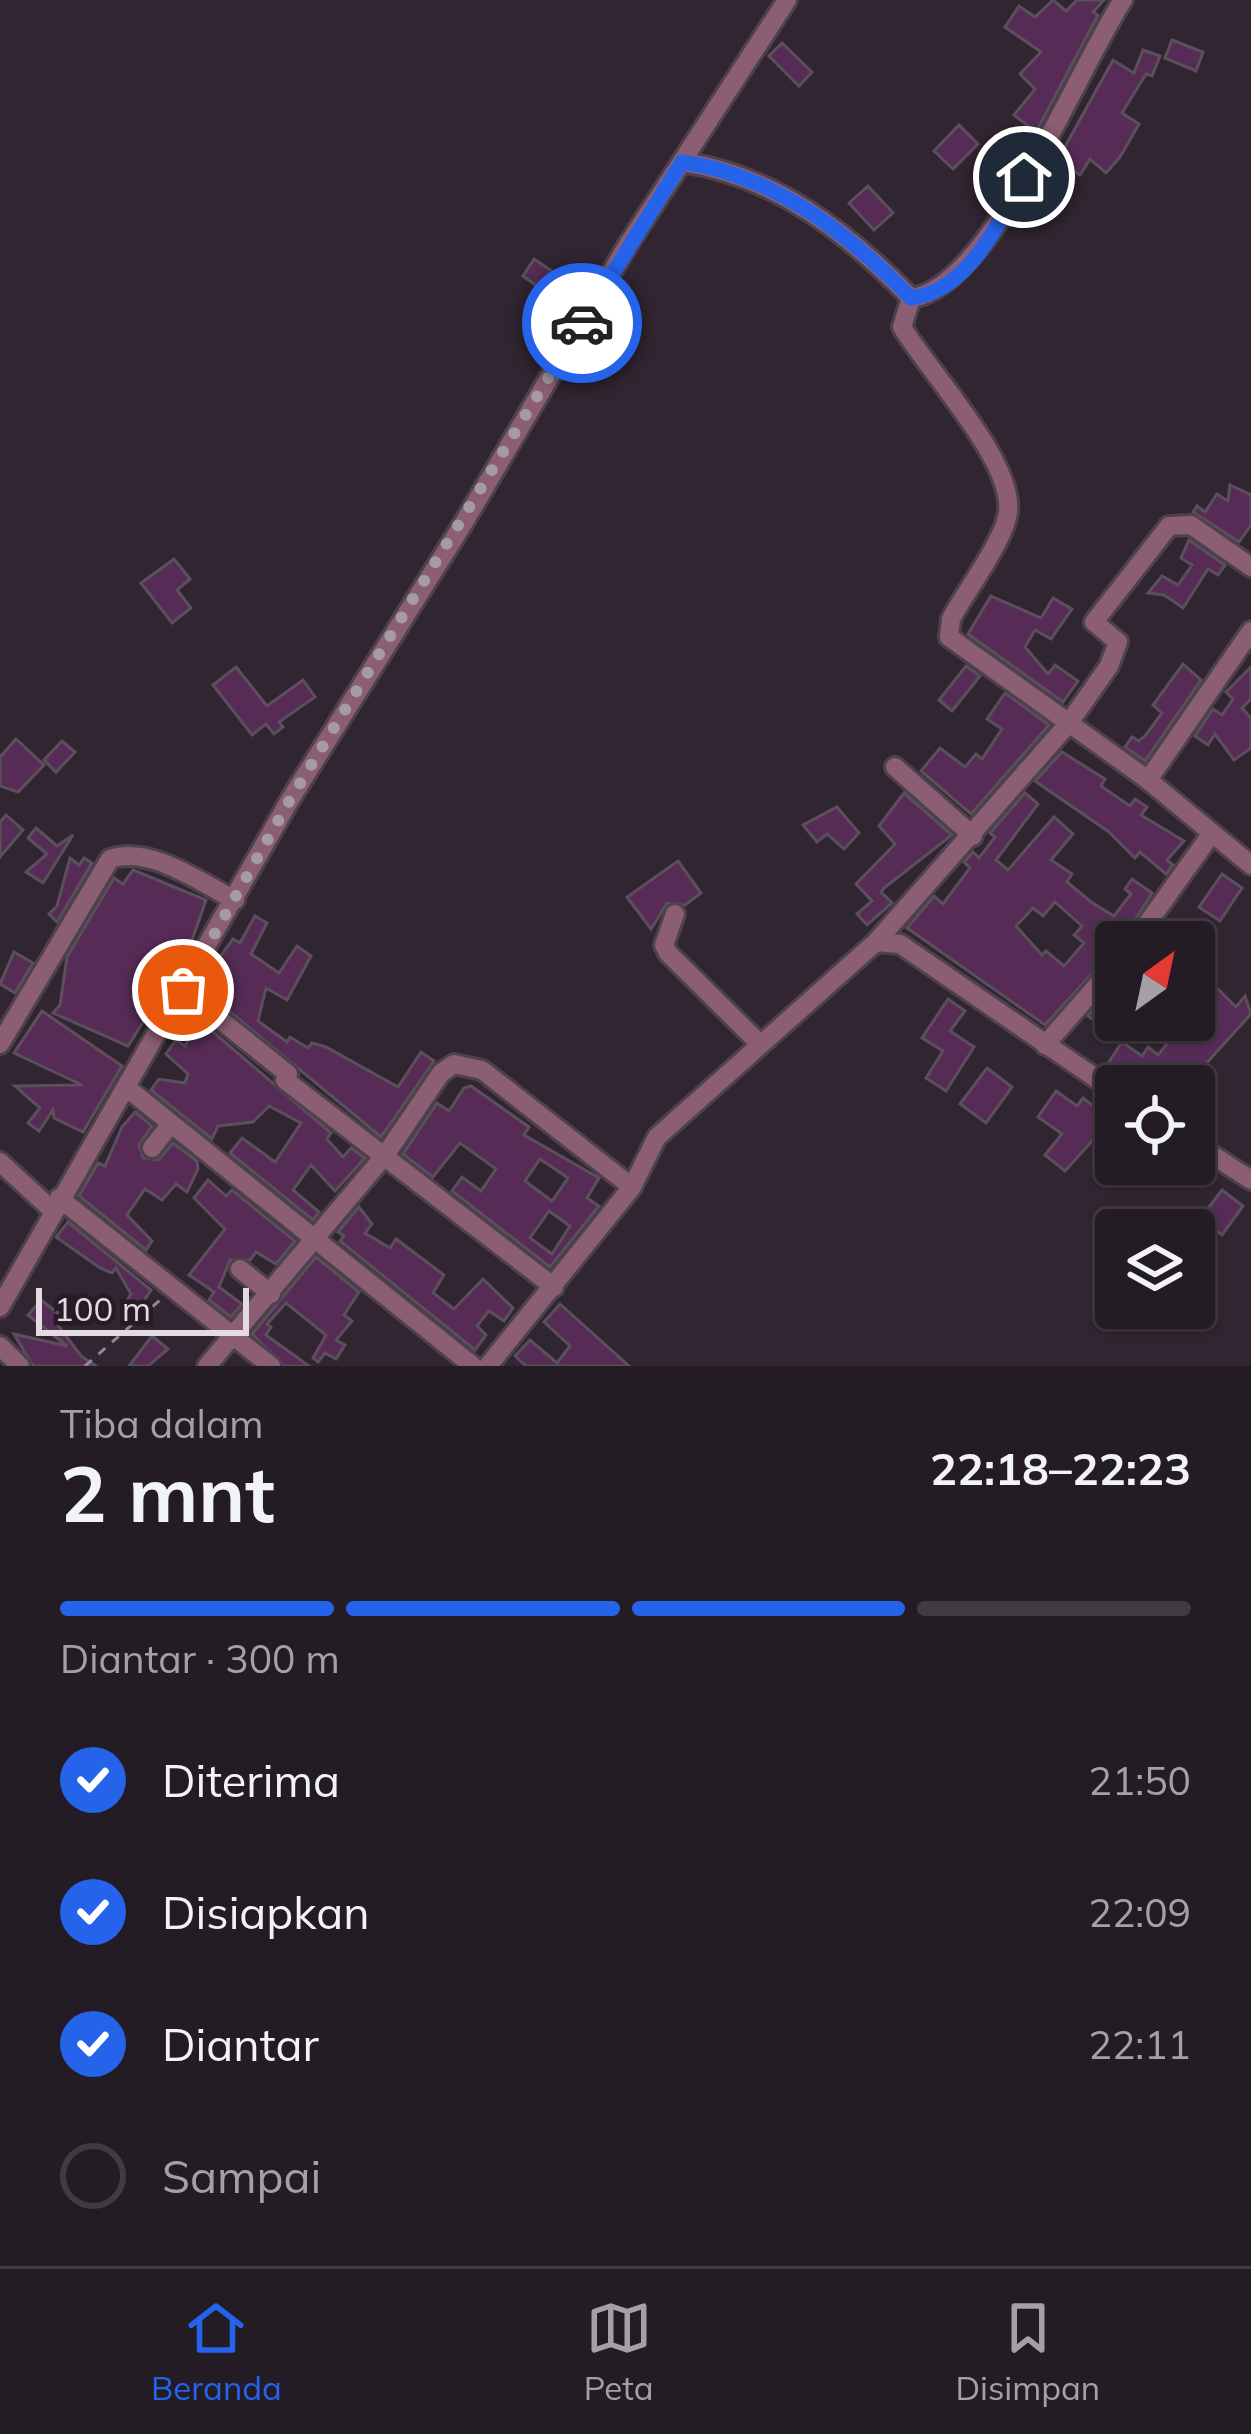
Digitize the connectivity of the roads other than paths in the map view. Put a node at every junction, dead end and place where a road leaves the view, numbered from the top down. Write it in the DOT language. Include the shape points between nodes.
graph roads {
  1 [pos="787,0"];
  2 [pos="1124,0"];
  3 [pos="682,162"];
  4 [pos="911,298"];
  5 [pos="1251,567"];
  6 [pos="1251,631"];
  7 [pos="1069,723"];
  8 [pos="895,767"];
  9 [pos="1148,780"];
  10 [pos="1212,833"];
  11 [pos="973,836"];
  12 [pos="1251,865"];
  13 [pos="235,900"];
  14 [pos="675,914"];
  15 [pos="1155,921"];
  16 [pos="876,942"];
  17 [pos="1095,988"];
  18 [pos="183,990"];
  19 [pos="759,1043"];
  20 [pos="0,1044"];
  21 [pos="1045,1045"];
  22 [pos="1095,1078"];
  23 [pos="127,1088"];
  24 [pos="170,1125"];
  25 [pos="152,1148"];
  26 [pos="386,1154"];
  27 [pos="1215,1157"];
  28 [pos="0,1162"];
  29 [pos="1251,1180"];
  30 [pos="632,1187"];
  31 [pos="56,1204"];
  32 [pos="314,1241"];
  33 [pos="240,1269"];
  34 [pos="554,1287"];
  35 [pos="271,1294"];
  36 [pos="0,1307"];
  37 [pos="235,1338"];
  38 [pos="0,1346"];
  39 [pos="20,1366"];
  40 [pos="208,1366"];
  41 [pos="271,1366"];
  42 [pos="472,1366"];
  43 [pos="488,1366"];
  1 -- 3 [label="street"];
  2 -- 4 [label="street" via="989,240 928,296"];
  3 -- 4 [label="street" via="776,190 875,260"];
  3 -- 13 [label="street"];
  4 -- 7 [label="street" via="902,327 1007,495 1008,515 951,619 949,637"];
  5 -- 7 [label="street" via="1191,525 1169,526 1094,622 1118,642"];
  6 -- 9 [label="street"];
  7 -- 9 [label="street"];
  7 -- 11 [label="street"];
  8 -- 11 [label="street"];
  9 -- 10 [label="street"];
  10 -- 12 [label="street"];
  10 -- 15 [label="street"];
  11 -- 16 [label="street"];
  13 -- 18 [label="street"];
  13 -- 20 [label="street" via="156,861 110,859"];
  14 -- 19 [label="street" via="668,952"];
  16 -- 19 [label="street"];
  16 -- 21 [label="street" via="900,944"];
  17 -- 21 [label="street"];
  18 -- 23 [label="street"];
  18 -- 26 [label="street"];
  19 -- 30 [label="street" via="657,1137"];
  21 -- 22 [label="street"];
  23 -- 24 [label="street"];
  23 -- 31 [label="street"];
  24 -- 25 [label="street"];
  24 -- 32 [label="street"];
  26 -- 30 [label="street" via="441,1073 466,1063"];
  26 -- 32 [label="street"];
  26 -- 34 [label="street"];
  27 -- 29 [label="street"];
  28 -- 31 [label="street"];
  30 -- 34 [label="street"];
  31 -- 36 [label="street"];
  31 -- 37 [label="street"];
  32 -- 35 [label="street"];
  32 -- 42 [label="street"];
  33 -- 35 [label="street"];
  34 -- 43 [label="street"];
  35 -- 37 [label="street"];
  37 -- 40 [label="street"];
  37 -- 41 [label="street"];
  38 -- 39 [label="street"];
}
